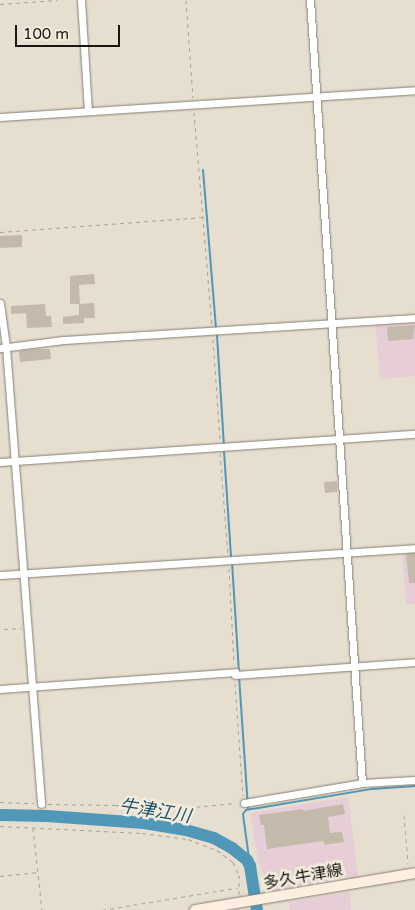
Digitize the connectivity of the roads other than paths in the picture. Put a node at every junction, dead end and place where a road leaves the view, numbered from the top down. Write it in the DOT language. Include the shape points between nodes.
graph roads {
  1 [pos="80,0"];
  2 [pos="310,0"];
  3 [pos="415,90"];
  4 [pos="317,97"];
  5 [pos="88,111"];
  6 [pos="0,117"];
  7 [pos="0,304"];
  8 [pos="415,318"];
  9 [pos="332,323"];
  10 [pos="3,347"];
  11 [pos="415,434"];
  12 [pos="340,440"];
  13 [pos="15,461"];
  14 [pos="0,462"];
  15 [pos="415,548"];
  16 [pos="348,553"];
  17 [pos="23,574"];
  18 [pos="0,575"];
  19 [pos="415,662"];
  20 [pos="355,667"];
  21 [pos="31,687"];
  22 [pos="0,689"];
  23 [pos="415,780"];
  24 [pos="362,783"];
  25 [pos="247,802"];
  26 [pos="41,804"];
  27 [pos="412,873"];
  28 [pos="195,910"];
  1 -- 5 [label="street"];
  2 -- 4 [label="street"];
  3 -- 4 [label="street"];
  4 -- 5 [label="street"];
  4 -- 9 [label="street"];
  5 -- 6 [label="street"];
  7 -- 10 [label="street"];
  8 -- 9 [label="street"];
  9 -- 10 [label="street" via="64,340"];
  9 -- 12 [label="street"];
  10 -- 13 [label="street"];
  11 -- 12 [label="street"];
  12 -- 13 [label="street"];
  12 -- 16 [label="street"];
  13 -- 14 [label="street"];
  13 -- 17 [label="street"];
  15 -- 16 [label="street"];
  16 -- 17 [label="street"];
  16 -- 20 [label="street"];
  17 -- 18 [label="street"];
  17 -- 21 [label="street"];
  19 -- 20 [label="street"];
  20 -- 21 [label="street"];
  20 -- 24 [label="street"];
  21 -- 22 [label="street"];
  21 -- 26 [label="street"];
  23 -- 24 [label="street"];
  24 -- 25 [label="street"];
  27 -- 28 [label="main road, 多久牛津線"];
}
